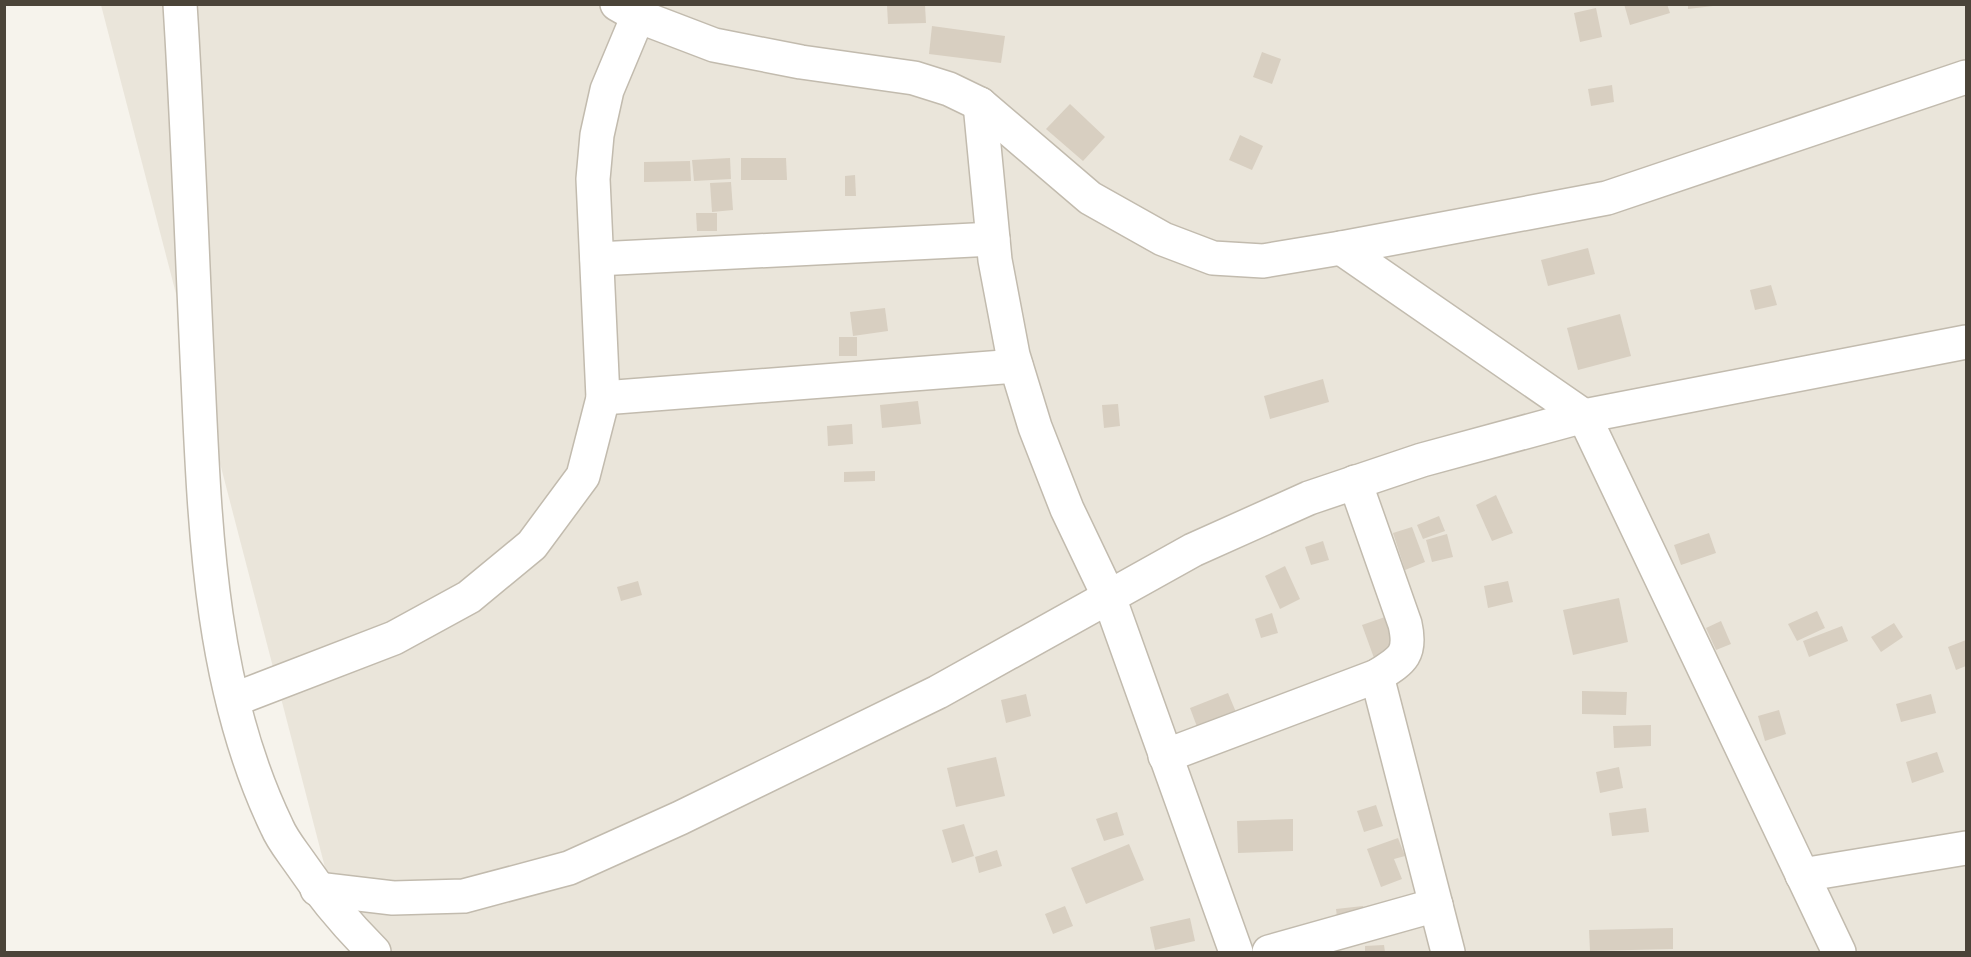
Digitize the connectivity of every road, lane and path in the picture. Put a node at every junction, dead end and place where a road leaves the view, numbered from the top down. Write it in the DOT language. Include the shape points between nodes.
graph roads {
  1 [pos="180,4"];
  2 [pos="628,10"];
  3 [pos="1966,77"];
  4 [pos="980,104"];
  5 [pos="993,239"];
  6 [pos="1341,248"];
  7 [pos="597,259"];
  8 [pos="1966,342"];
  9 [pos="1016,366"];
  10 [pos="603,398"];
  11 [pos="1584,416"];
  12 [pos="1356,483"];
  13 [pos="1109,597"];
  14 [pos="1377,676"];
  15 [pos="233,700"];
  16 [pos="1165,756"];
  17 [pos="1966,848"];
  18 [pos="1802,875"];
  19 [pos="317,889"];
  20 [pos="1436,904"];
  21 [pos="1826,945"];
  22 [pos="375,952"];
  23 [pos="1236,952"];
  24 [pos="1269,952"];
  25 [pos="1448,952"];
  1 -- 15 [label="street" via="208,553"];
  2 -- 4 [label="street" via="714,45 915,78"];
  2 -- 7 [label="street" via="597,135 593,179"];
  3 -- 6 [label="street" via="1607,198"];
  4 -- 5 [label="street"];
  4 -- 6 [label="street" via="1090,198 1163,239 1213,258 1263,261"];
  5 -- 7 [label="street"];
  5 -- 9 [label="street"];
  6 -- 11 [label="street"];
  7 -- 10 [label="street"];
  8 -- 11 [label="street"];
  9 -- 10 [label="street"];
  9 -- 13 [label="street" via="1067,509"];
  10 -- 15 [label="street" via="583,476 532,544 470,597 394,638"];
  11 -- 12 [label="street" via="1422,460"];
  11 -- 18 [label="street"];
  12 -- 13 [label="street" via="1309,498 1193,550"];
  12 -- 14 [label="street" via="1409,640 1405,656"];
  13 -- 16 [label="street"];
  13 -- 19 [label="street" via="938,692 569,868 464,896 393,898"];
  14 -- 16 [label="street"];
  14 -- 20 [label="street"];
  15 -- 19 [label="street" via="244,746 277,829"];
  16 -- 23 [label="street"];
  17 -- 18 [label="street"];
  18 -- 21 [label="street"];
  19 -- 22 [label="street"];
  20 -- 24 [label="street"];
  20 -- 25 [label="street"];
}
